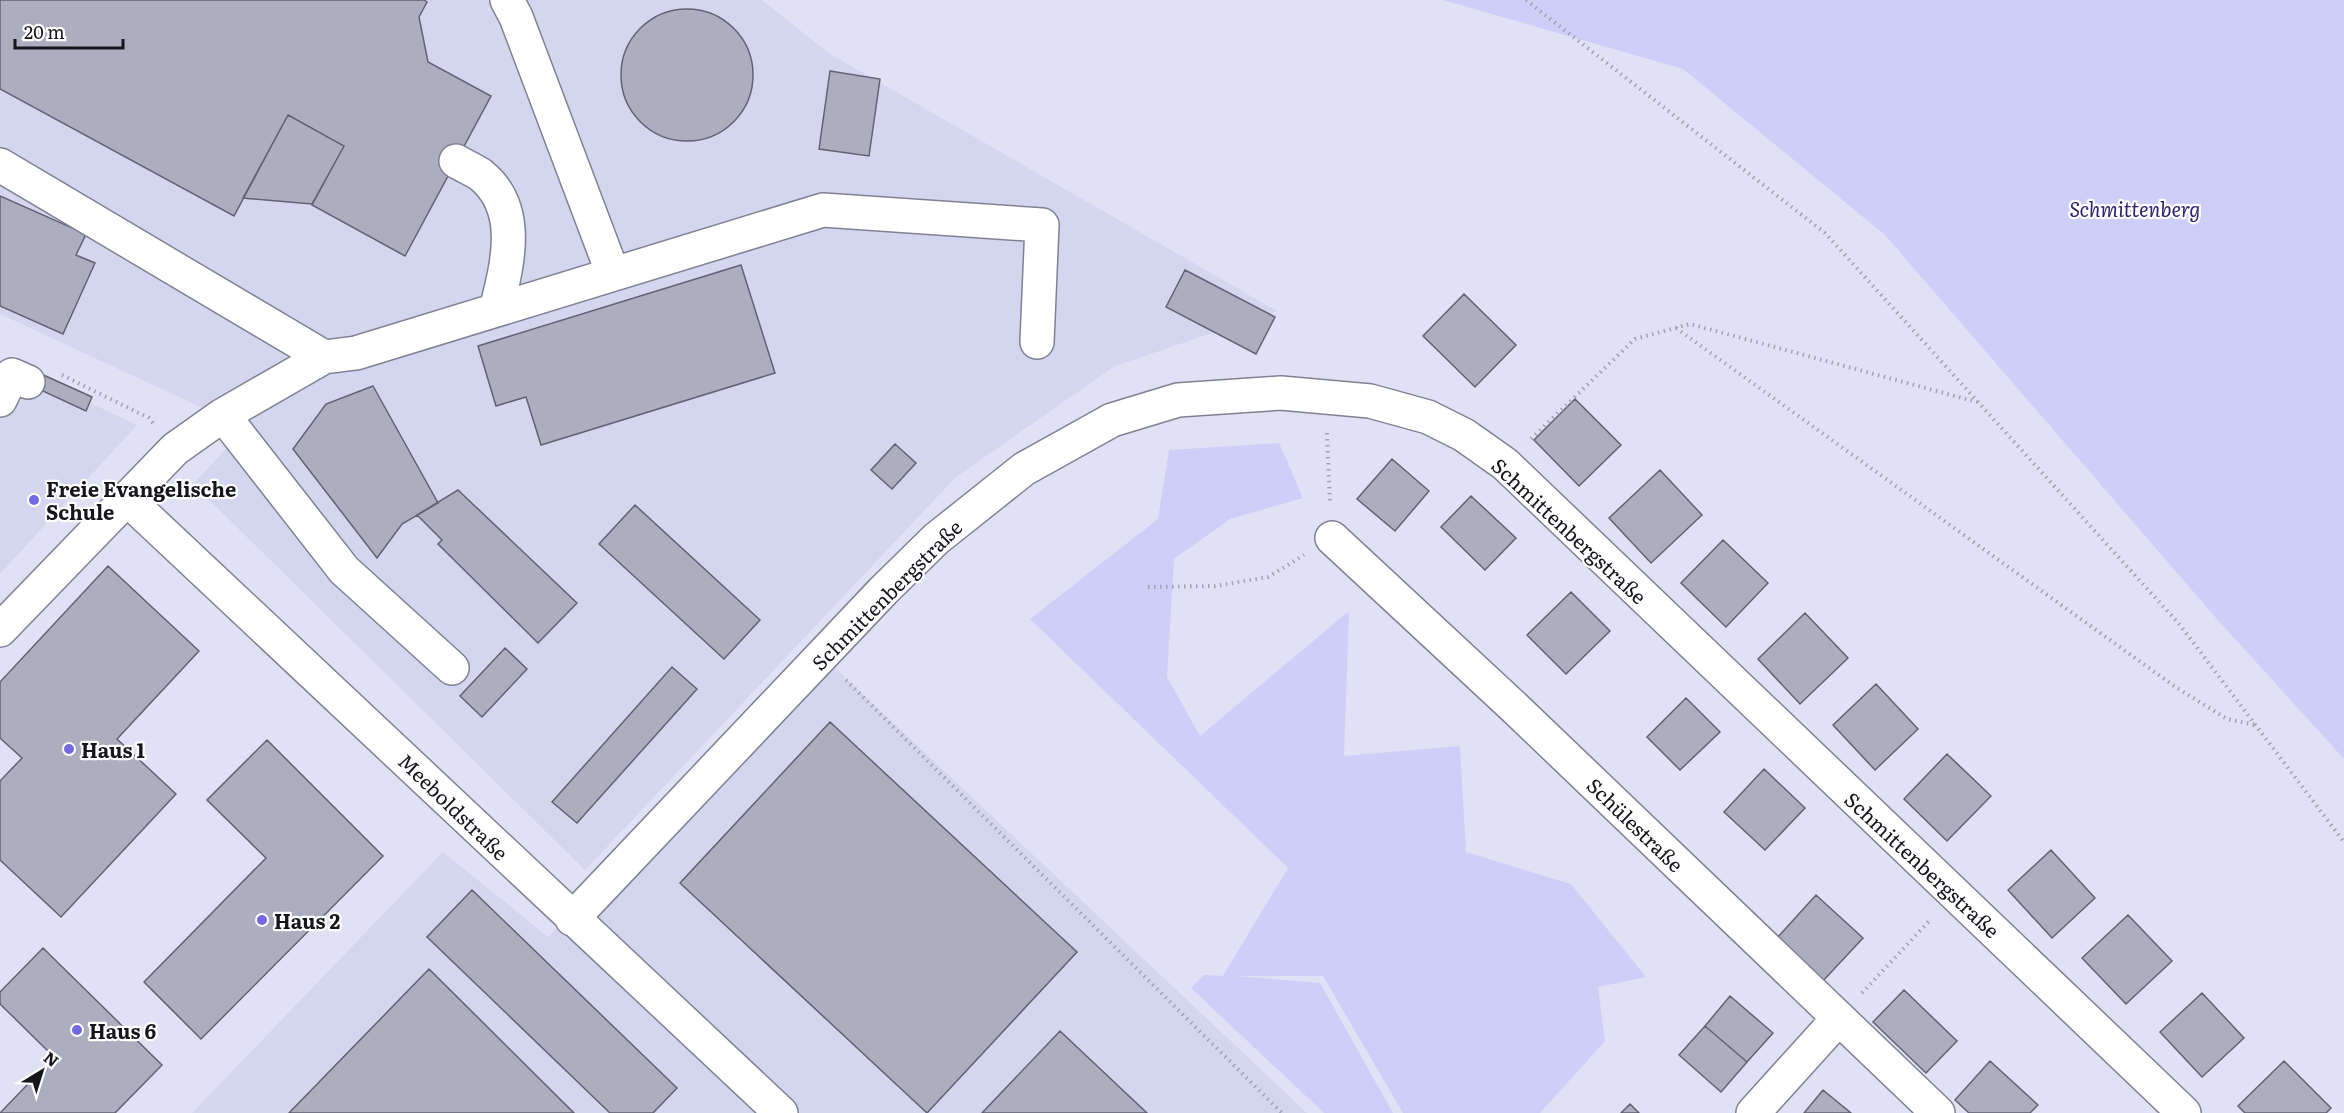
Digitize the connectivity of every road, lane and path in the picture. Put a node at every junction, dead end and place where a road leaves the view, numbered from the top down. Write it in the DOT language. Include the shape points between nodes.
graph roads {
  1 [pos="507,0"];
  2 [pos="1526,0"];
  3 [pos="456,161"];
  4 [pos="0,165"];
  5 [pos="613,274"];
  6 [pos="496,310"];
  7 [pos="1676,328"];
  8 [pos="1037,342"];
  9 [pos="324,357"];
  10 [pos="40,376"];
  11 [pos="1326,396"];
  12 [pos="0,400"];
  13 [pos="1978,403"];
  14 [pos="223,414"];
  15 [pos="182,444"];
  16 [pos="1505,464"];
  17 [pos="127,499"];
  18 [pos="1332,538"];
  19 [pos="1148,587"];
  20 [pos="0,630"];
  21 [pos="821,656"];
  22 [pos="452,668"];
  23 [pos="2255,725"];
  24 [pos="2344,842"];
  25 [pos="1956,892"];
  26 [pos="572,919"];
  27 [pos="1839,1018"];
  28 [pos="781,1113"];
  29 [pos="1282,1113"];
  30 [pos="1753,1113"];
  31 [pos="1938,1113"];
  32 [pos="2184,1113"];
  1 -- 5 [label="street"];
  2 -- 13 [label="path" via="1825,234"];
  3 -- 6 [label="street" via="482,176 499,198 509,222 509,249"];
  4 -- 9 [label="street"];
  5 -- 6 [label="street"];
  5 -- 8 [label="street" via="824,210 1042,225"];
  6 -- 9 [label="street" via="356,353"];
  7 -- 13 [label="path" via="1690,324"];
  7 -- 16 [label="path" via="1635,339"];
  7 -- 23 [label="path" via="2174,686 2227,719"];
  9 -- 14 [label="street"];
  10 -- 12 [label="street" via="12,375"];
  10 -- 15 [label="path" via="149,418"];
  11 -- 16 [label="street, Schmittenbergstraße" via="1370,401 1428,417 1464,435"];
  11 -- 18 [label="path"];
  11 -- 21 [label="street, Schmittenbergstraße" via="1281,393 1178,400 1112,420 1024,469 936,538"];
  13 -- 23 [label="path" via="2180,625"];
  14 -- 15 [label="street"];
  14 -- 22 [label="street" via="344,570"];
  15 -- 17 [label="street"];
  16 -- 25 [label="street, Schmittenbergstraße"];
  17 -- 20 [label="street"];
  17 -- 26 [label="street, Meeboldstraße"];
  18 -- 19 [label="path" via="1268,577 1215,586"];
  18 -- 27 [label="street, Schülestraße"];
  21 -- 26 [label="street, Schmittenbergstraße"];
  21 -- 29 [label="path"];
  23 -- 24 [label="path"];
  25 -- 27 [label="path"];
  25 -- 32 [label="street, Schmittenbergstraße"];
  26 -- 28 [label="street, Meeboldstraße"];
  27 -- 30 [label="street"];
  27 -- 31 [label="street, Schülestraße"];
}
